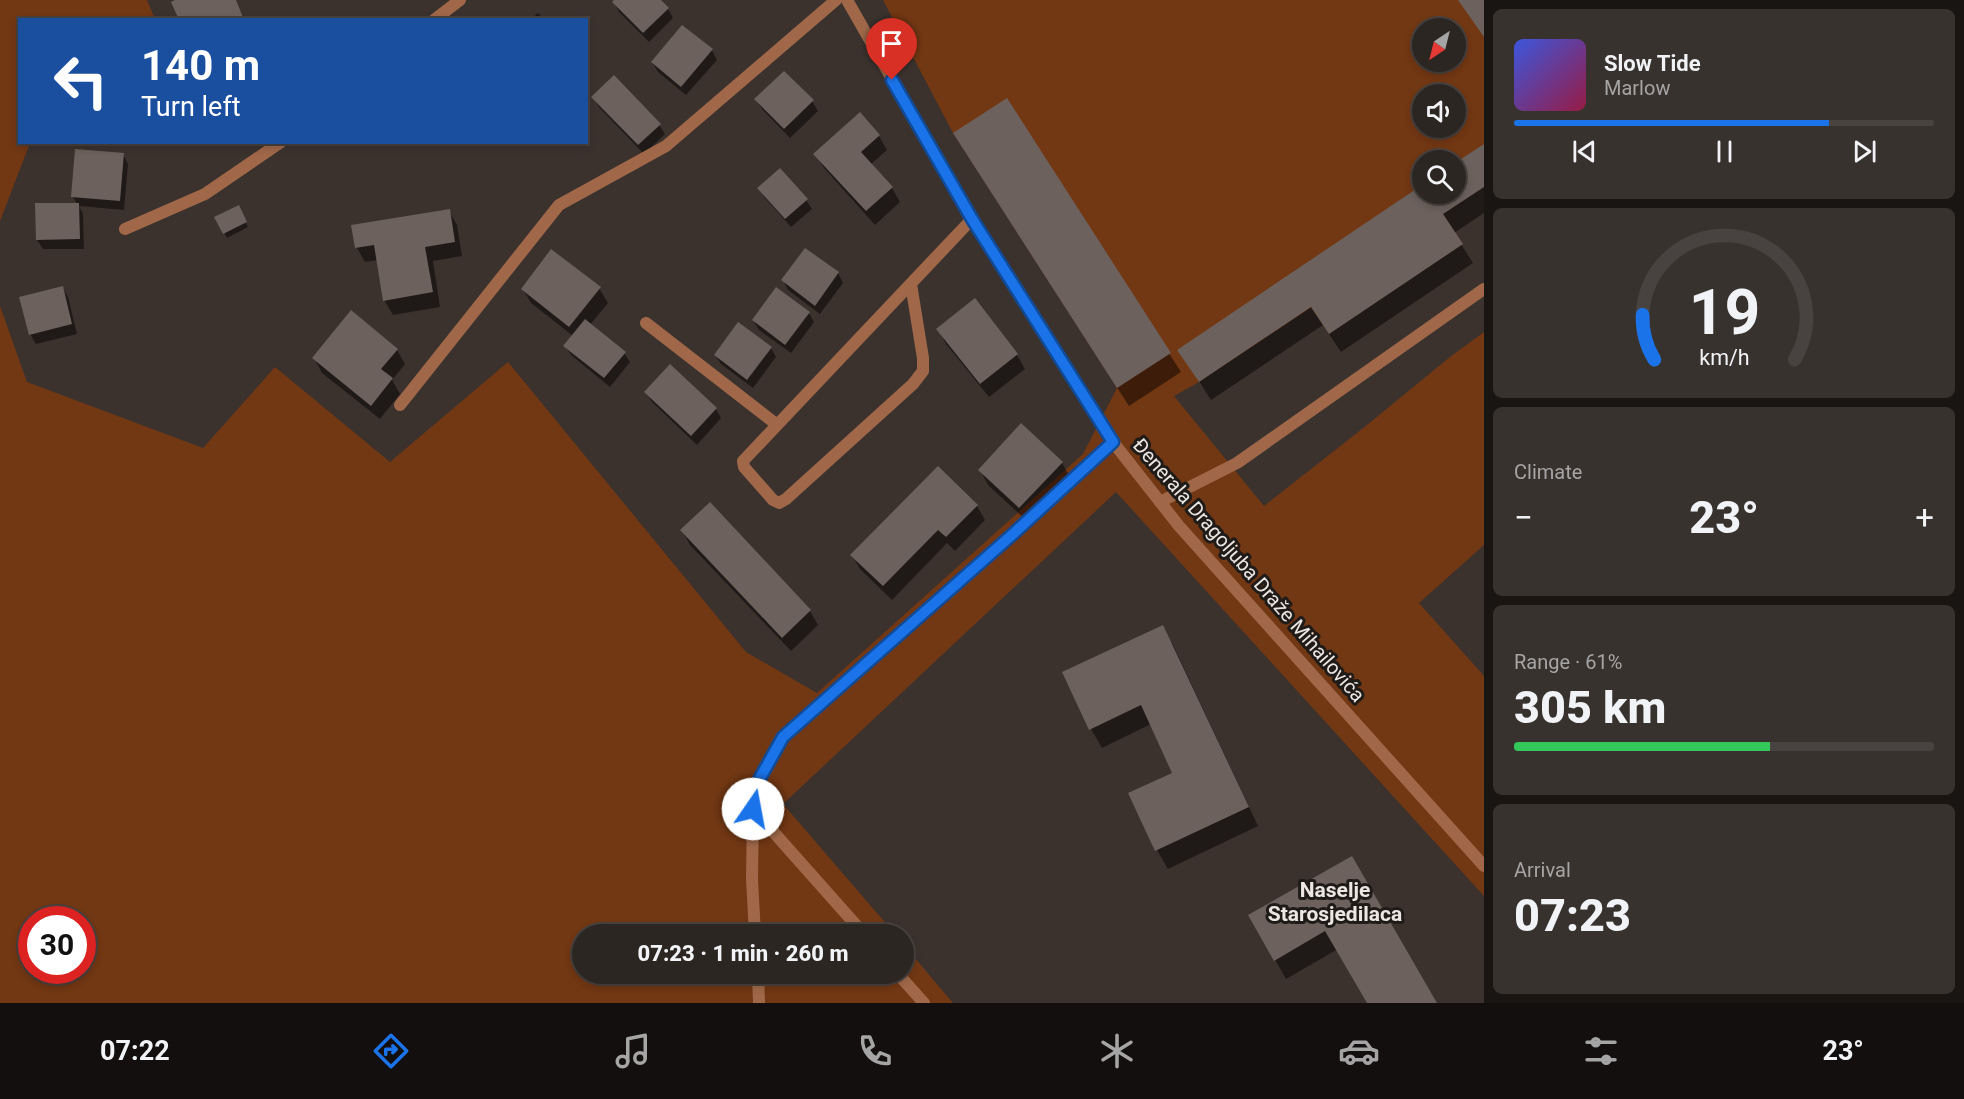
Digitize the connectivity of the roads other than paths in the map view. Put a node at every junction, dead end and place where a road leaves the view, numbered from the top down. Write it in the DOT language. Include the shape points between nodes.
graph roads {
  1 [pos="460,0"];
  2 [pos="836,0"];
  3 [pos="847,0"];
  4 [pos="437,18"];
  5 [pos="278,144"];
  6 [pos="972,219"];
  7 [pos="125,229"];
  8 [pos="911,284"];
  9 [pos="1484,289"];
  10 [pos="646,322"];
  11 [pos="400,405"];
  12 [pos="776,424"];
  13 [pos="1113,442"];
  14 [pos="1160,502"];
  15 [pos="753,809"];
  16 [pos="1484,866"];
  17 [pos="754,924"];
  18 [pos="855,924"];
  19 [pos="758,984"];
  20 [pos="907,984"];
  21 [pos="759,1003"];
  22 [pos="924,1003"];
  1 -- 4 [label="street"];
  2 -- 11 [label="street" via="666,146 559,205"];
  3 -- 6 [label="street, Đenerala Dragoljuba Draže Mihailovića"];
  5 -- 7 [label="street" via="206,194"];
  6 -- 8 [label="street"];
  6 -- 13 [label="street, Đenerala Dragoljuba Draže Mihailovića"];
  8 -- 12 [label="street"];
  8 -- 12 [label="street" via="923,371 779,503 744,467 743,461"];
  9 -- 14 [label="street" via="1237,462"];
  10 -- 12 [label="street"];
  13 -- 14 [label="street, Đenerala Dragoljuba Draže Mihailovića"];
  13 -- 15 [label="street" via="783,737 760,778"];
  14 -- 16 [label="street, Đenerala Dragoljuba Draže Mihailovića"];
  15 -- 17 [label="street"];
  15 -- 18 [label="street"];
  19 -- 21 [label="street"];
  20 -- 22 [label="street"];
}
